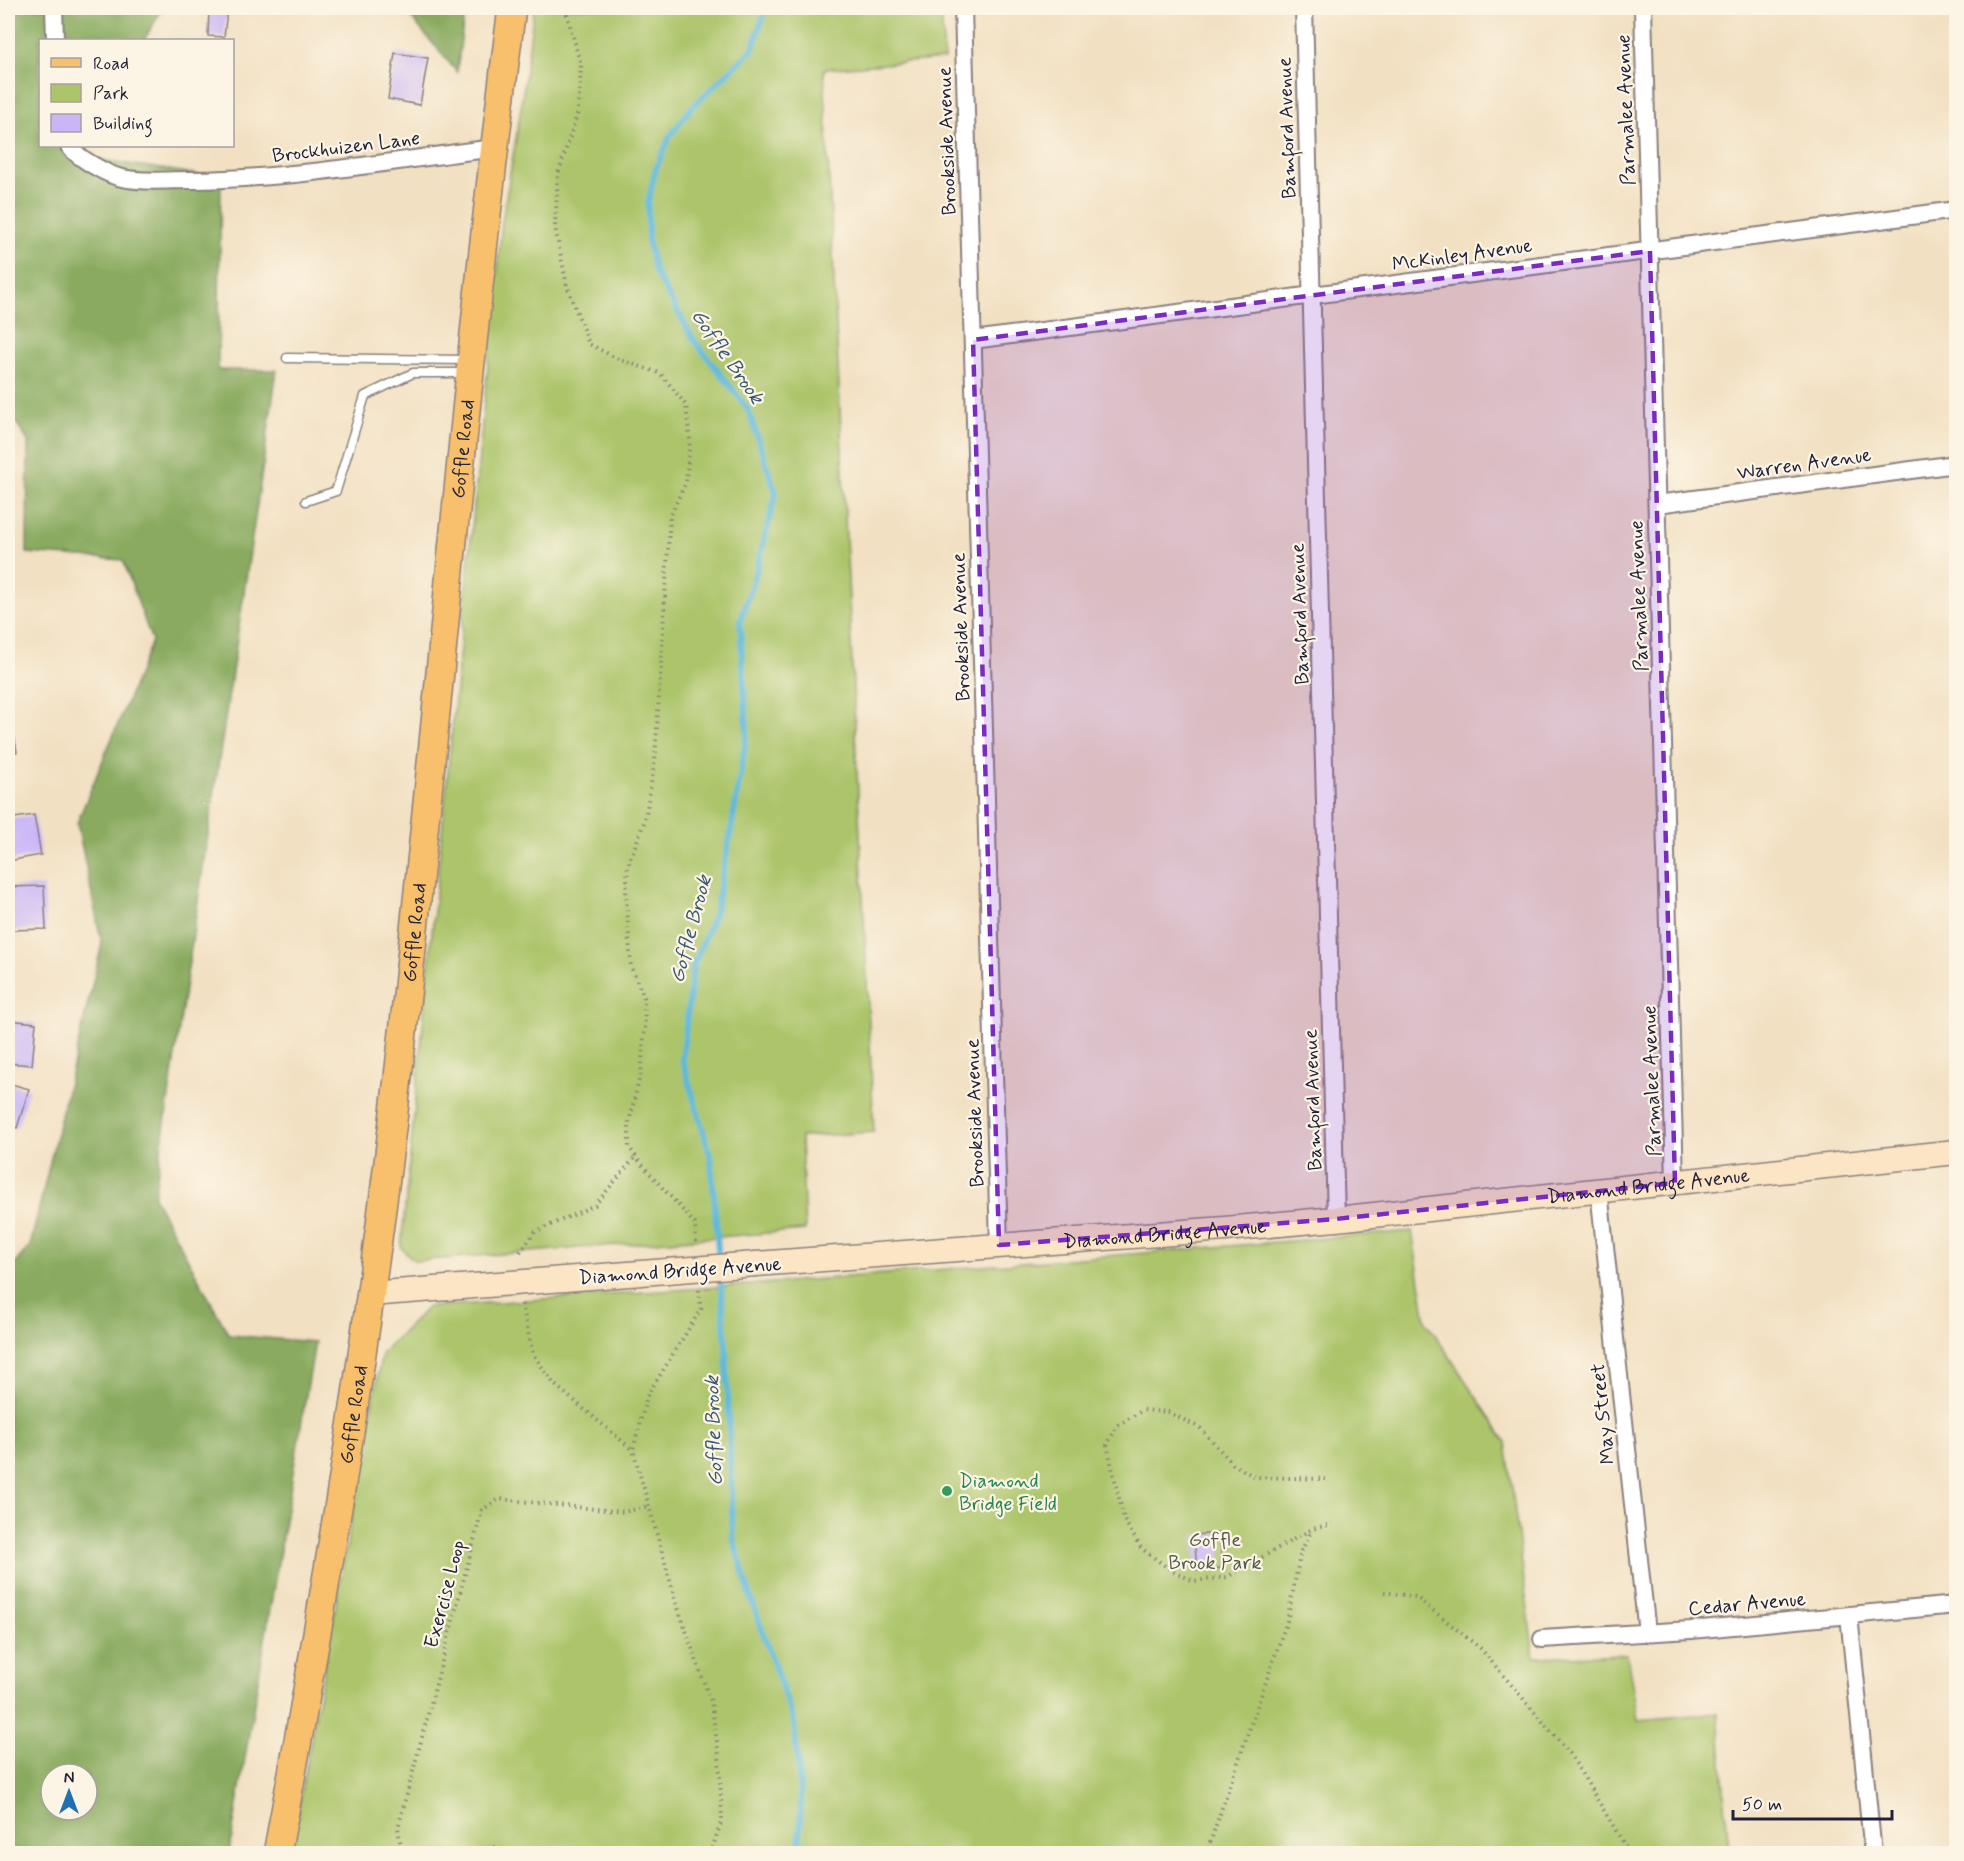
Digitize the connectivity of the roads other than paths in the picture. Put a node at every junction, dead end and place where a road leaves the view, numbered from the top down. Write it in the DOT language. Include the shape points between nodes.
graph roads {
  1 [pos="54,8"];
  2 [pos="512,8"];
  3 [pos="963,8"];
  4 [pos="1304,8"];
  5 [pos="1643,8"];
  6 [pos="55,39"];
  7 [pos="70,147"];
  8 [pos="494,148"];
  9 [pos="1956,210"];
  10 [pos="1650,251"];
  11 [pos="1312,296"];
  12 [pos="973,340"];
  13 [pos="287,358"];
  14 [pos="470,367"];
  15 [pos="1956,464"];
  16 [pos="306,501"];
  17 [pos="1657,504"];
  18 [pos="1956,1152"];
  19 [pos="1675,1182"];
  20 [pos="1599,1191"];
  21 [pos="1336,1219"];
  22 [pos="999,1245"];
  23 [pos="370,1294"];
  24 [pos="1956,1605"];
  25 [pos="1849,1615"];
  26 [pos="1647,1633"];
  27 [pos="1542,1639"];
  28 [pos="277,1854"];
  29 [pos="1873,1854"];
  1 -- 6 [label="street"];
  2 -- 8 [label="main road, Goffle Road"];
  3 -- 12 [label="street, Brookside Avenue"];
  4 -- 11 [label="street, Bamford Avenue"];
  5 -- 10 [label="street, Parmalee Avenue"];
  7 -- 8 [label="street, Brockhuizen Lane" via="83,159 117,177 142,180 279,176"];
  8 -- 14 [label="main road, Goffle Road"];
  9 -- 10 [label="street, McKinley Avenue"];
  10 -- 11 [label="street, McKinley Avenue"];
  10 -- 17 [label="street, Parmalee Avenue"];
  11 -- 12 [label="street, McKinley Avenue"];
  11 -- 21 [label="street, Bamford Avenue"];
  12 -- 22 [label="street, Brookside Avenue"];
  13 -- 14 [label="lane"];
  14 -- 16 [label="lane" via="413,373 365,396 336,491"];
  14 -- 23 [label="main road, Goffle Road" via="400,1065"];
  15 -- 17 [label="street, Warren Avenue"];
  17 -- 19 [label="street, Parmalee Avenue"];
  18 -- 19 [label="street, Diamond Bridge Avenue"];
  19 -- 20 [label="street, Diamond Bridge Avenue"];
  20 -- 21 [label="street, Diamond Bridge Avenue"];
  20 -- 26 [label="street, May Street"];
  21 -- 22 [label="street, Diamond Bridge Avenue"];
  22 -- 23 [label="street, Diamond Bridge Avenue, bridge"];
  23 -- 28 [label="main road, Goffle Road" via="313,1659"];
  24 -- 25 [label="street, Cedar Avenue"];
  25 -- 26 [label="street, Cedar Avenue"];
  25 -- 29 [label="street"];
  26 -- 27 [label="street, Cedar Avenue"];
}
